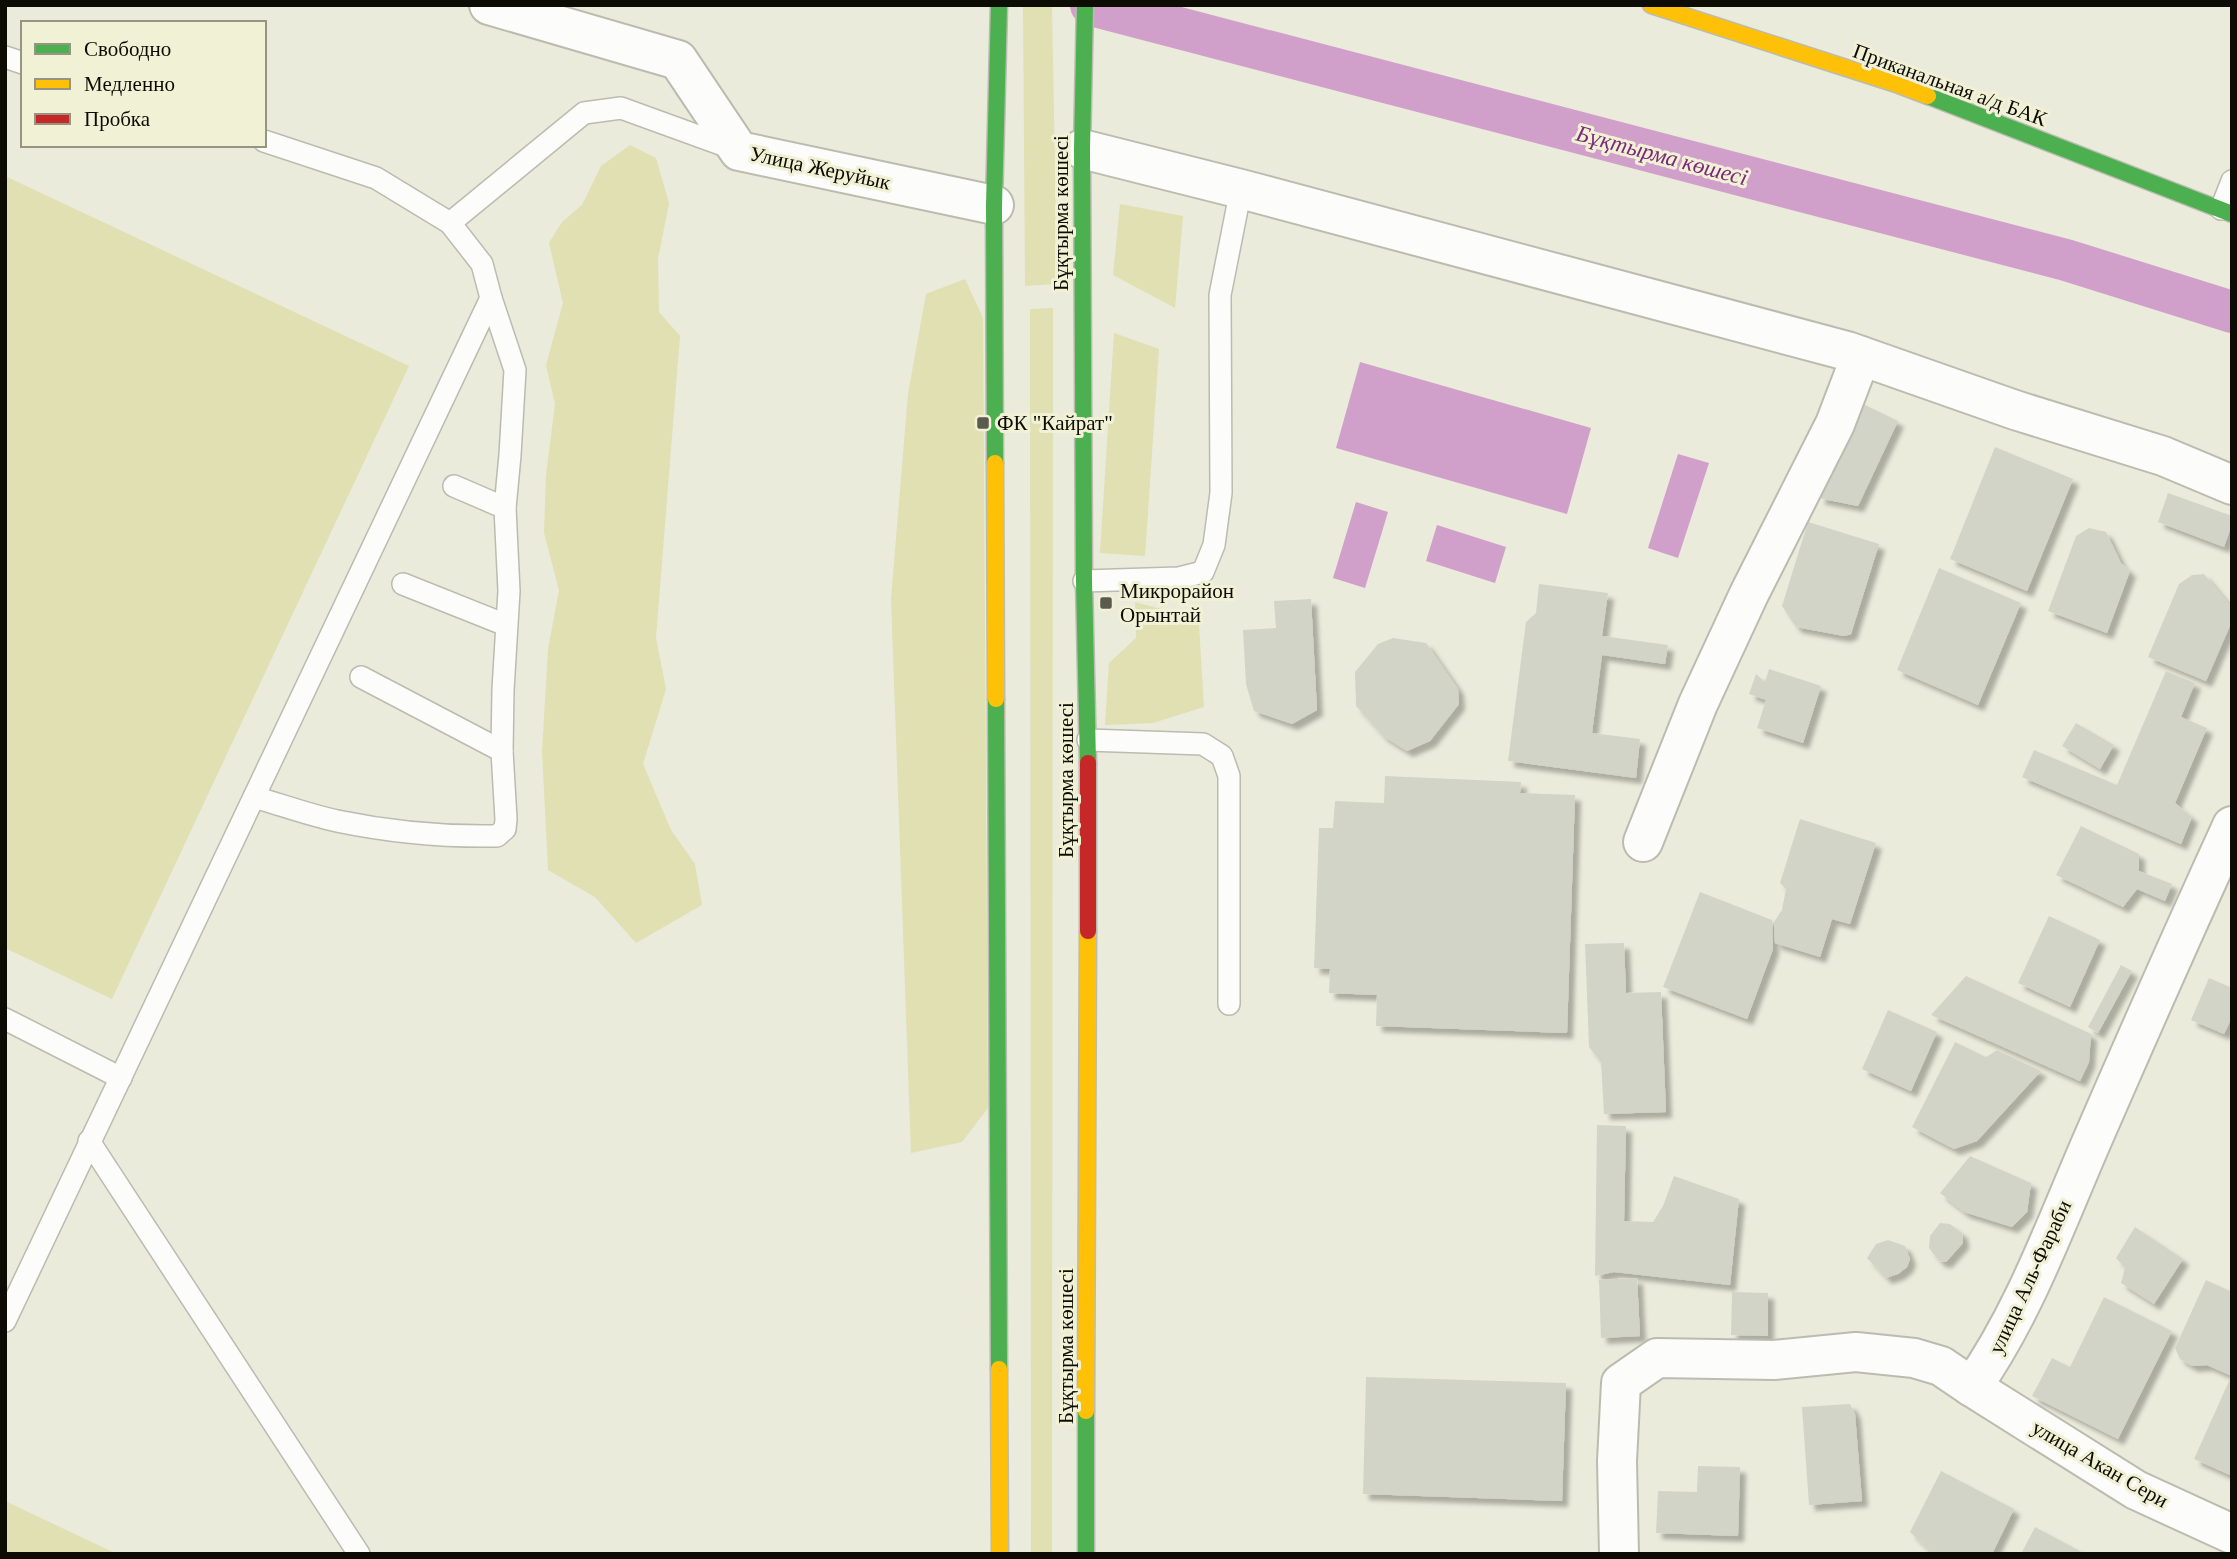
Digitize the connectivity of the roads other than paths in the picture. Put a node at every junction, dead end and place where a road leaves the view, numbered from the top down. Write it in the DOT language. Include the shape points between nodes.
graph roads {
  1 [pos="489,5"];
  2 [pos="999,5"];
  3 [pos="1085,5"];
  4 [pos="1651,5"];
  5 [pos="266,142"];
  6 [pos="1082,149"];
  7 [pos="739,151"];
  8 [pos="2232,181"];
  9 [pos="1241,189"];
  10 [pos="994,205"];
  11 [pos="2226,211"];
  12 [pos="450,223"];
  13 [pos="491,298"];
  14 [pos="1861,356"];
  15 [pos="2232,485"];
  16 [pos="454,486"];
  17 [pos="505,508"];
  18 [pos="1084,580"];
  19 [pos="403,584"];
  20 [pos="506,625"];
  21 [pos="361,677"];
  22 [pos="1088,740"];
  23 [pos="502,751"];
  24 [pos="254,797"];
  25 [pos="2232,826"];
  26 [pos="1643,842"];
  27 [pos="1229,1004"];
  28 [pos="5,1019"];
  29 [pos="121,1078"];
  30 [pos="89,1142"];
  31 [pos="5,1321"];
  32 [pos="1972,1387"];
  33 [pos="2232,1534"];
  34 [pos="359,1554"];
  35 [pos="1000,1554"];
  36 [pos="1086,1554"];
  37 [pos="1619,1554"];
  1 -- 7 [label="street, Улица Жеруйык" via="678,60"];
  2 -- 10 [label="main road"];
  3 -- 6 [label="main road, Бұқтырма көшесі"];
  4 -- 11 [label="main road, Приканальная а/д БАК" via="1899,85"];
  5 -- 12 [label="lane" via="376,178"];
  6 -- 9 [label="street"];
  6 -- 18 [label="main road, Бұқтырма көшесі"];
  7 -- 10 [label="street, Улица Жеруйык"];
  7 -- 12 [label="lane" via="621,107 584,113"];
  8 -- 11 [label="lane"];
  9 -- 14 [label="street"];
  9 -- 18 [label="lane" via="1220,295 1221,493 1214,545 1203,572 1179,578"];
  10 -- 35 [label="main road"];
  12 -- 13 [label="lane" via="482,264"];
  13 -- 17 [label="lane" via="515,370"];
  13 -- 24 [label="lane"];
  14 -- 15 [label="street" via="2163,456"];
  14 -- 26 [label="street" via="1835,424 1698,704"];
  16 -- 17 [label="lane"];
  17 -- 20 [label="lane"];
  18 -- 22 [label="main road, Бұқтырма көшесі"];
  19 -- 20 [label="lane"];
  20 -- 23 [label="lane"];
  21 -- 23 [label="lane"];
  22 -- 27 [label="lane" via="1203,744 1222,756 1229,776"];
  22 -- 36 [label="main road, Бұқтырма көшесі"];
  23 -- 24 [label="lane" via="506,819 505,829 497,836 383,830"];
  24 -- 29 [label="lane"];
  25 -- 32 [label="street, улица Аль-Фараби" via="2024,1298 1994,1357"];
  28 -- 29 [label="lane"];
  29 -- 30 [label="lane"];
  30 -- 31 [label="lane"];
  30 -- 34 [label="lane"];
  32 -- 33 [label="street, улица Акан Сери" via="2136,1490"];
  32 -- 37 [label="street" via="1941,1366 1914,1358 1856,1352 1774,1360 1657,1358 1621,1383"];
}
